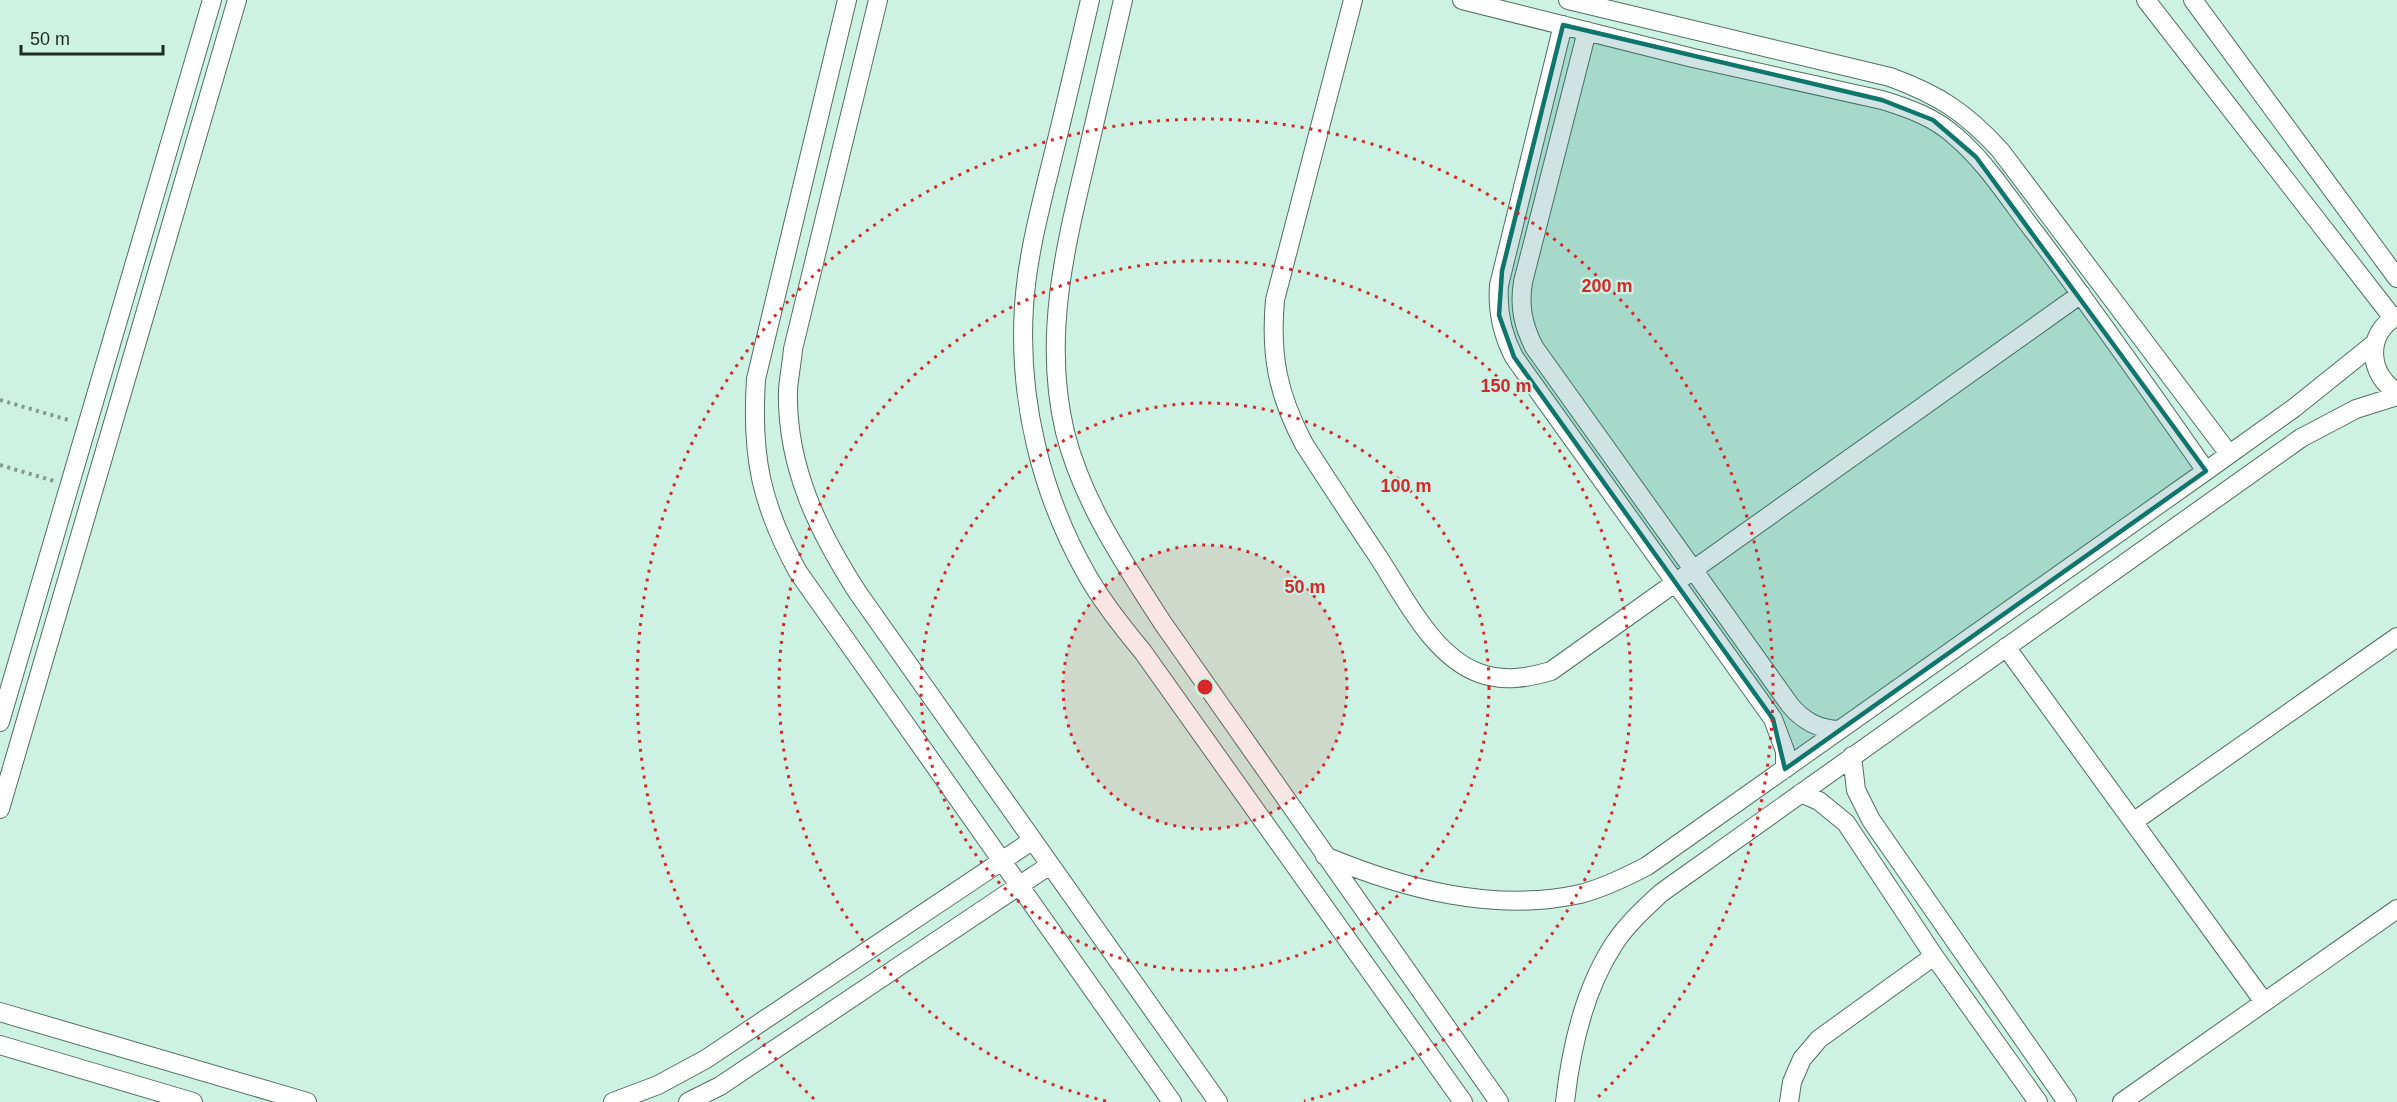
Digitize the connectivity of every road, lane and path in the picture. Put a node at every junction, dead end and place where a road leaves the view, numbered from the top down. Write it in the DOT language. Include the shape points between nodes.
graph roads {
  1 [pos="212,0"];
  2 [pos="237,0"];
  3 [pos="846,0"];
  4 [pos="878,0"];
  5 [pos="1090,0"];
  6 [pos="1123,0"];
  7 [pos="1353,0"];
  8 [pos="1462,0"];
  9 [pos="1568,0"];
  10 [pos="2146,0"];
  11 [pos="2193,0"];
  12 [pos="1563,25"];
  13 [pos="1587,31"];
  14 [pos="2397,278"];
  15 [pos="2081,294"];
  16 [pos="2395,317"];
  17 [pos="2375,343"];
  18 [pos="2397,394"];
  19 [pos="0,400"];
  20 [pos="87,426"];
  21 [pos="2229,454"];
  22 [pos="0,465"];
  23 [pos="2206,471"];
  24 [pos="69,486"];
  25 [pos="1694,569"];
  26 [pos="1676,583"];
  27 [pos="2397,637"];
  28 [pos="2006,647"];
  29 [pos="0,722"];
  30 [pos="1839,730"];
  31 [pos="1852,756"];
  32 [pos="1785,769"];
  33 [pos="1800,793"];
  34 [pos="0,809"];
  35 [pos="2133,822"];
  36 [pos="1033,840"];
  37 [pos="1325,855"];
  38 [pos="1002,860"];
  39 [pos="1050,865"];
  40 [pos="1019,885"];
  41 [pos="2397,909"];
  42 [pos="1934,956"];
  43 [pos="2264,1002"];
  44 [pos="0,1012"];
  45 [pos="0,1045"];
  46 [pos="137,1094"];
  47 [pos="171,1099"];
  48 [pos="193,1102"];
  49 [pos="307,1102"];
  50 [pos="613,1102"];
  51 [pos="688,1102"];
  52 [pos="1172,1102"];
  53 [pos="1218,1102"];
  54 [pos="1463,1102"];
  55 [pos="1499,1102"];
  56 [pos="1565,1102"];
  57 [pos="1789,1102"];
  58 [pos="2038,1102"];
  59 [pos="2067,1102"];
  60 [pos="2122,1102"];
  1 -- 20 [label="street"];
  2 -- 34 [label="street"];
  3 -- 38 [label="street" via="756,379 757,460 765,499 798,572"];
  4 -- 36 [label="street" via="793,349 788,390 790,431 798,471 830,549"];
  5 -- 54 [label="street" via="1029,258 1024,305 1027,399 1048,491 1082,566 1114,616"];
  6 -- 37 [label="street" via="1061,270 1055,361 1065,432 1081,478 1125,565"];
  7 -- 26 [label="street" via="1275,300 1274,350 1280,389 1304,444 1426,630 1458,662 1479,674 1527,678 1551,671"];
  8 -- 12 [label="street"];
  9 -- 21 [label="street" via="1890,77 1951,104 1977,125 2012,164"];
  10 -- 16 [label="street"];
  11 -- 14 [label="street"];
  12 -- 13 [label="street"];
  12 -- 26 [label="street" via="1499,285 1502,330 1514,357"];
  13 -- 15 [label="street" via="1882,99 1933,120 1976,157"];
  13 -- 25 [label="street" via="1523,282 1523,319 1534,347"];
  15 -- 23 [label="street"];
  15 -- 25 [label="street"];
  16 -- 17 [label="street" via="2385,325"];
  17 -- 18 [label="street" via="2378,373"];
  17 -- 21 [label="street"];
  18 -- 28 [label="street" via="2356,409 2301,438"];
  19 -- 20 [label="path"];
  20 -- 24 [label="street"];
  21 -- 23 [label="street"];
  22 -- 24 [label="path"];
  23 -- 30 [label="street"];
  24 -- 29 [label="street"];
  25 -- 26 [label="street"];
  25 -- 30 [label="street" via="1797,714 1816,726"];
  26 -- 32 [label="street" via="1773,719 1785,751"];
  27 -- 35 [label="street"];
  28 -- 31 [label="street"];
  28 -- 35 [label="street"];
  30 -- 32 [label="street"];
  31 -- 33 [label="street"];
  31 -- 59 [label="street" via="1856,790 1871,820"];
  32 -- 37 [label="street" via="1647,866 1581,894 1509,900 1462,897 1369,874"];
  33 -- 42 [label="street" via="1819,801 1846,823"];
  33 -- 56 [label="street" via="1660,892 1635,916 1598,975 1575,1042"];
  35 -- 43 [label="street"];
  36 -- 38 [label="street"];
  36 -- 39 [label="street"];
  37 -- 55 [label="street"];
  38 -- 40 [label="street"];
  38 -- 50 [label="street" via="706,1059"];
  39 -- 40 [label="street"];
  39 -- 53 [label="street"];
  40 -- 51 [label="street" via="730,1079"];
  40 -- 52 [label="street"];
  41 -- 43 [label="street"];
  42 -- 57 [label="street" via="1819,1040 1802,1059"];
  42 -- 58 [label="street"];
  43 -- 60 [label="street"];
  44 -- 49 [label="street"];
  45 -- 46 [label="street"];
  46 -- 47 [label="street"];
  47 -- 48 [label="street"];
}
